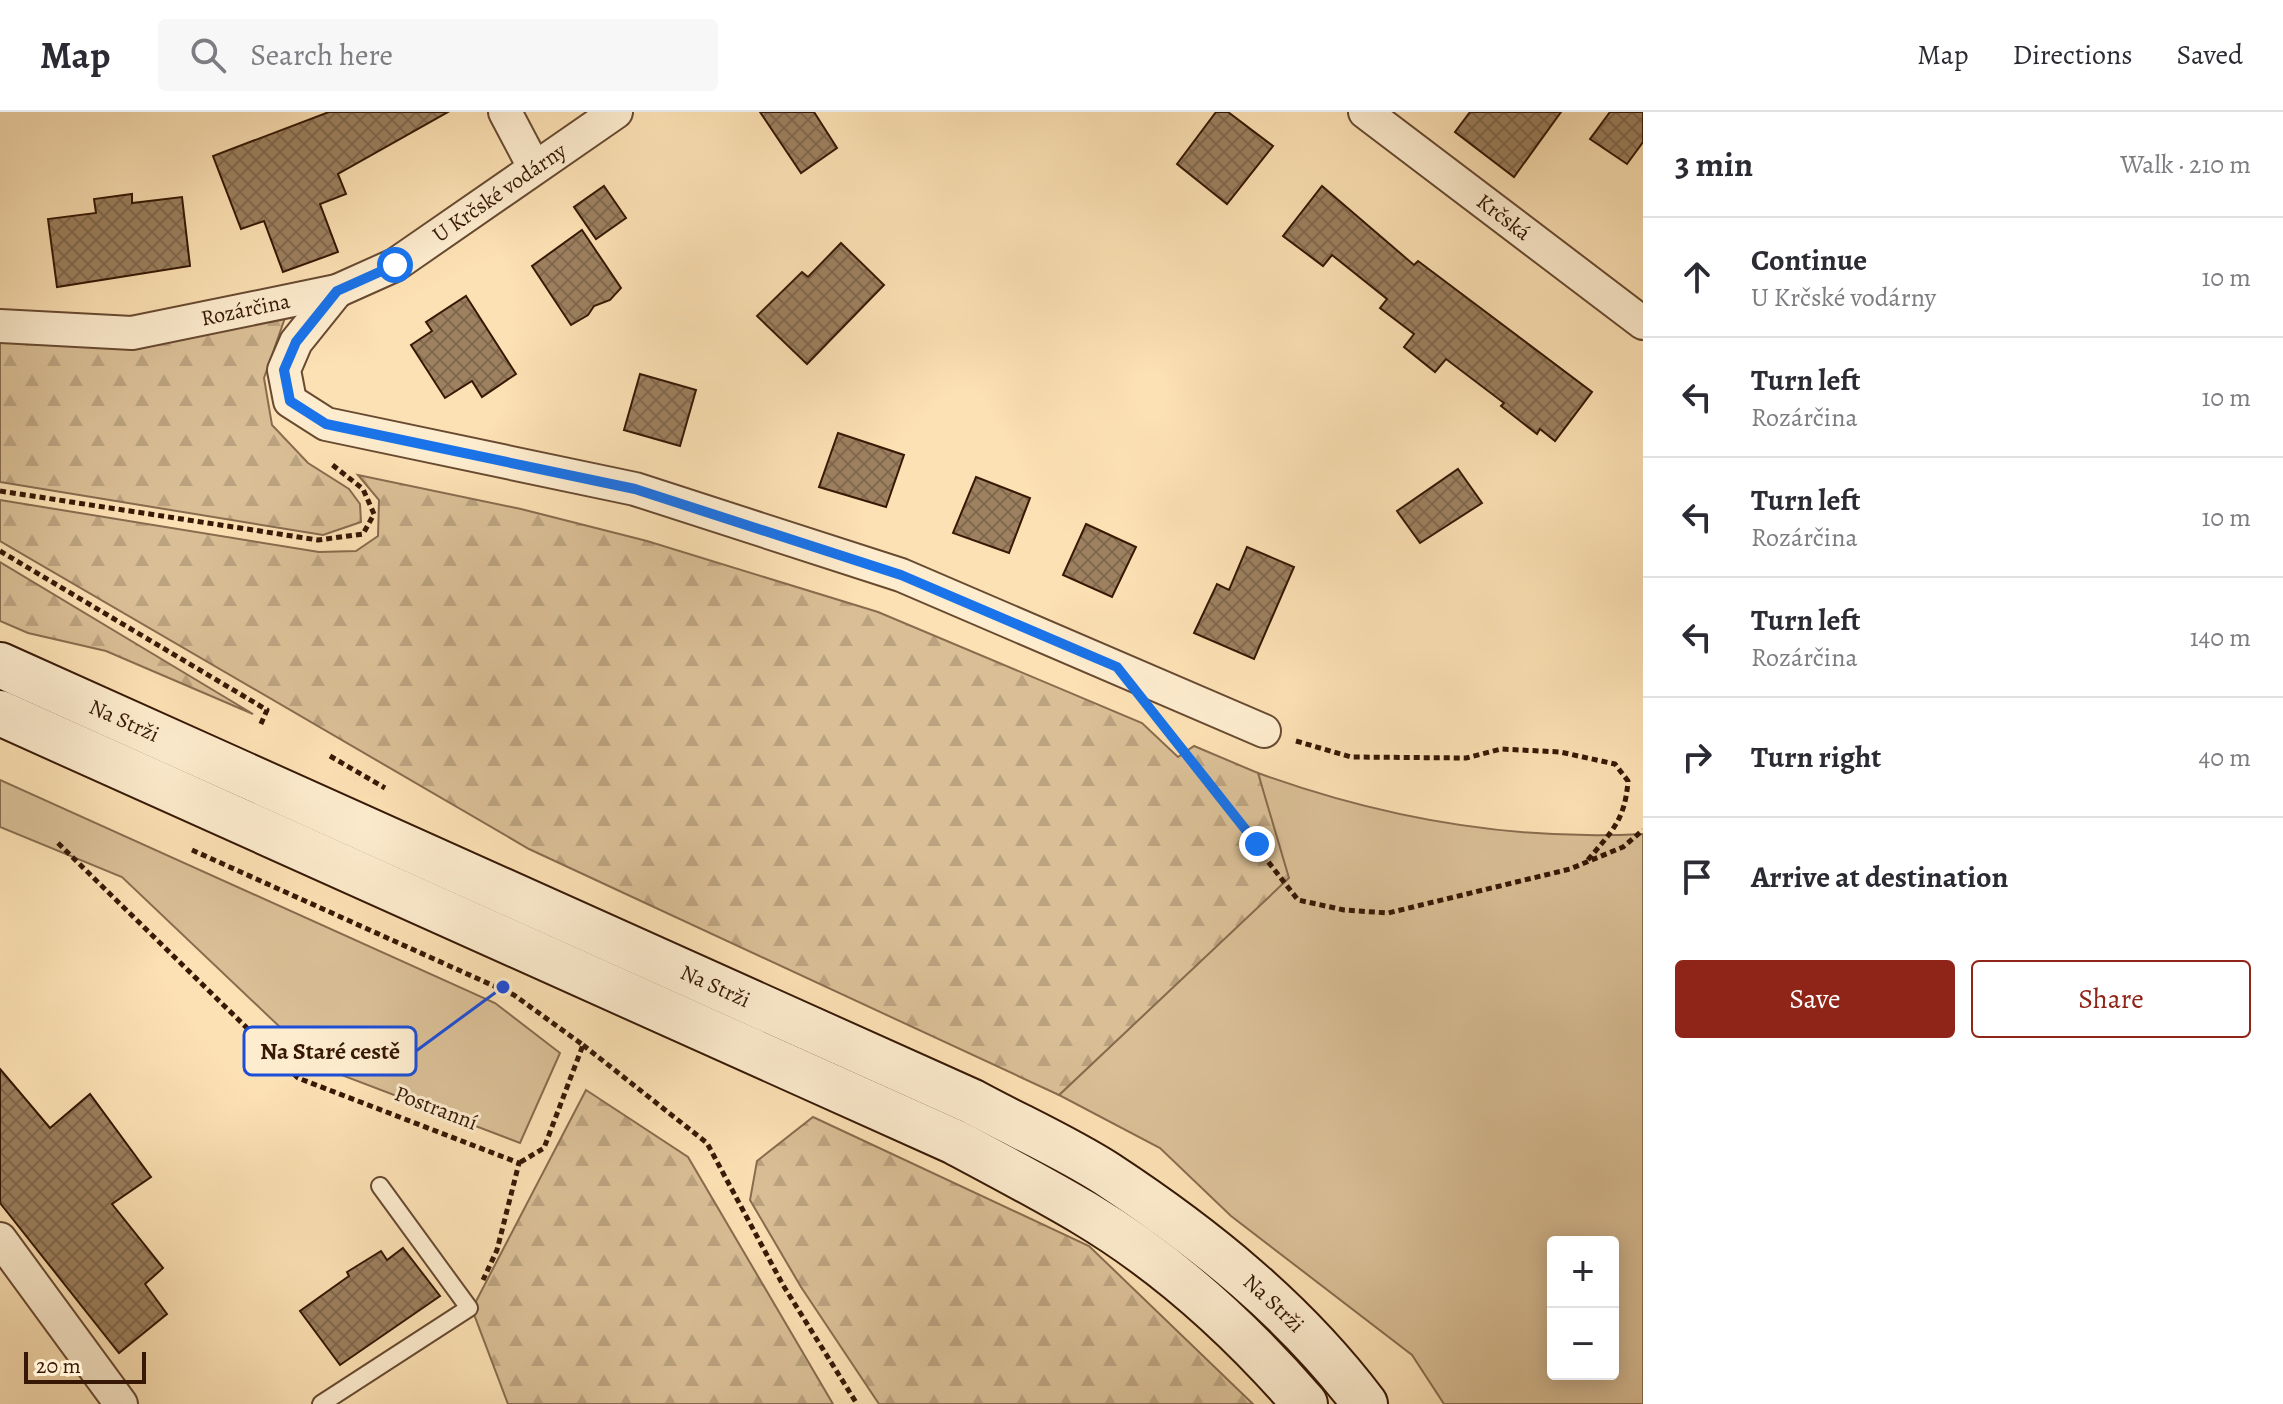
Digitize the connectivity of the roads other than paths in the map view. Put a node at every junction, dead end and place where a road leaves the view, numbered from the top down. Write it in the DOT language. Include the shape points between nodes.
graph roads {
  1 [pos="505,112"];
  2 [pos="616,112"];
  3 [pos="1365,112"];
  4 [pos="534,167"];
  5 [pos="337,291"];
  6 [pos="1643,323"];
  7 [pos="0,326"];
  8 [pos="0,665"];
  9 [pos="0,713"];
  10 [pos="1264,731"];
  11 [pos="380,1186"];
  12 [pos="0,1239"];
  13 [pos="121,1404"];
  14 [pos="321,1404"];
  15 [pos="1305,1404"];
  16 [pos="1365,1404"];
  1 -- 4 [label="street"];
  2 -- 4 [label="street, U Krčské vodárny"];
  3 -- 6 [label="street, Krčská"];
  4 -- 5 [label="street, U Krčské vodárny" via="395,265"];
  5 -- 7 [label="street, Rozárčina" via="132,333"];
  5 -- 10 [label="street, Rozárčina" via="296,342 284,370 290,401 326,424 635,489 886,570"];
  8 -- 16 [label="street, Na Strži" via="973,1102 1065,1151 1208,1244 1288,1317"];
  9 -- 15 [label="street, Na Strži" via="955,1142 1086,1214 1181,1281 1258,1350"];
  11 -- 14 [label="lane" via="469,1308"];
  12 -- 13 [label="street"];
}
